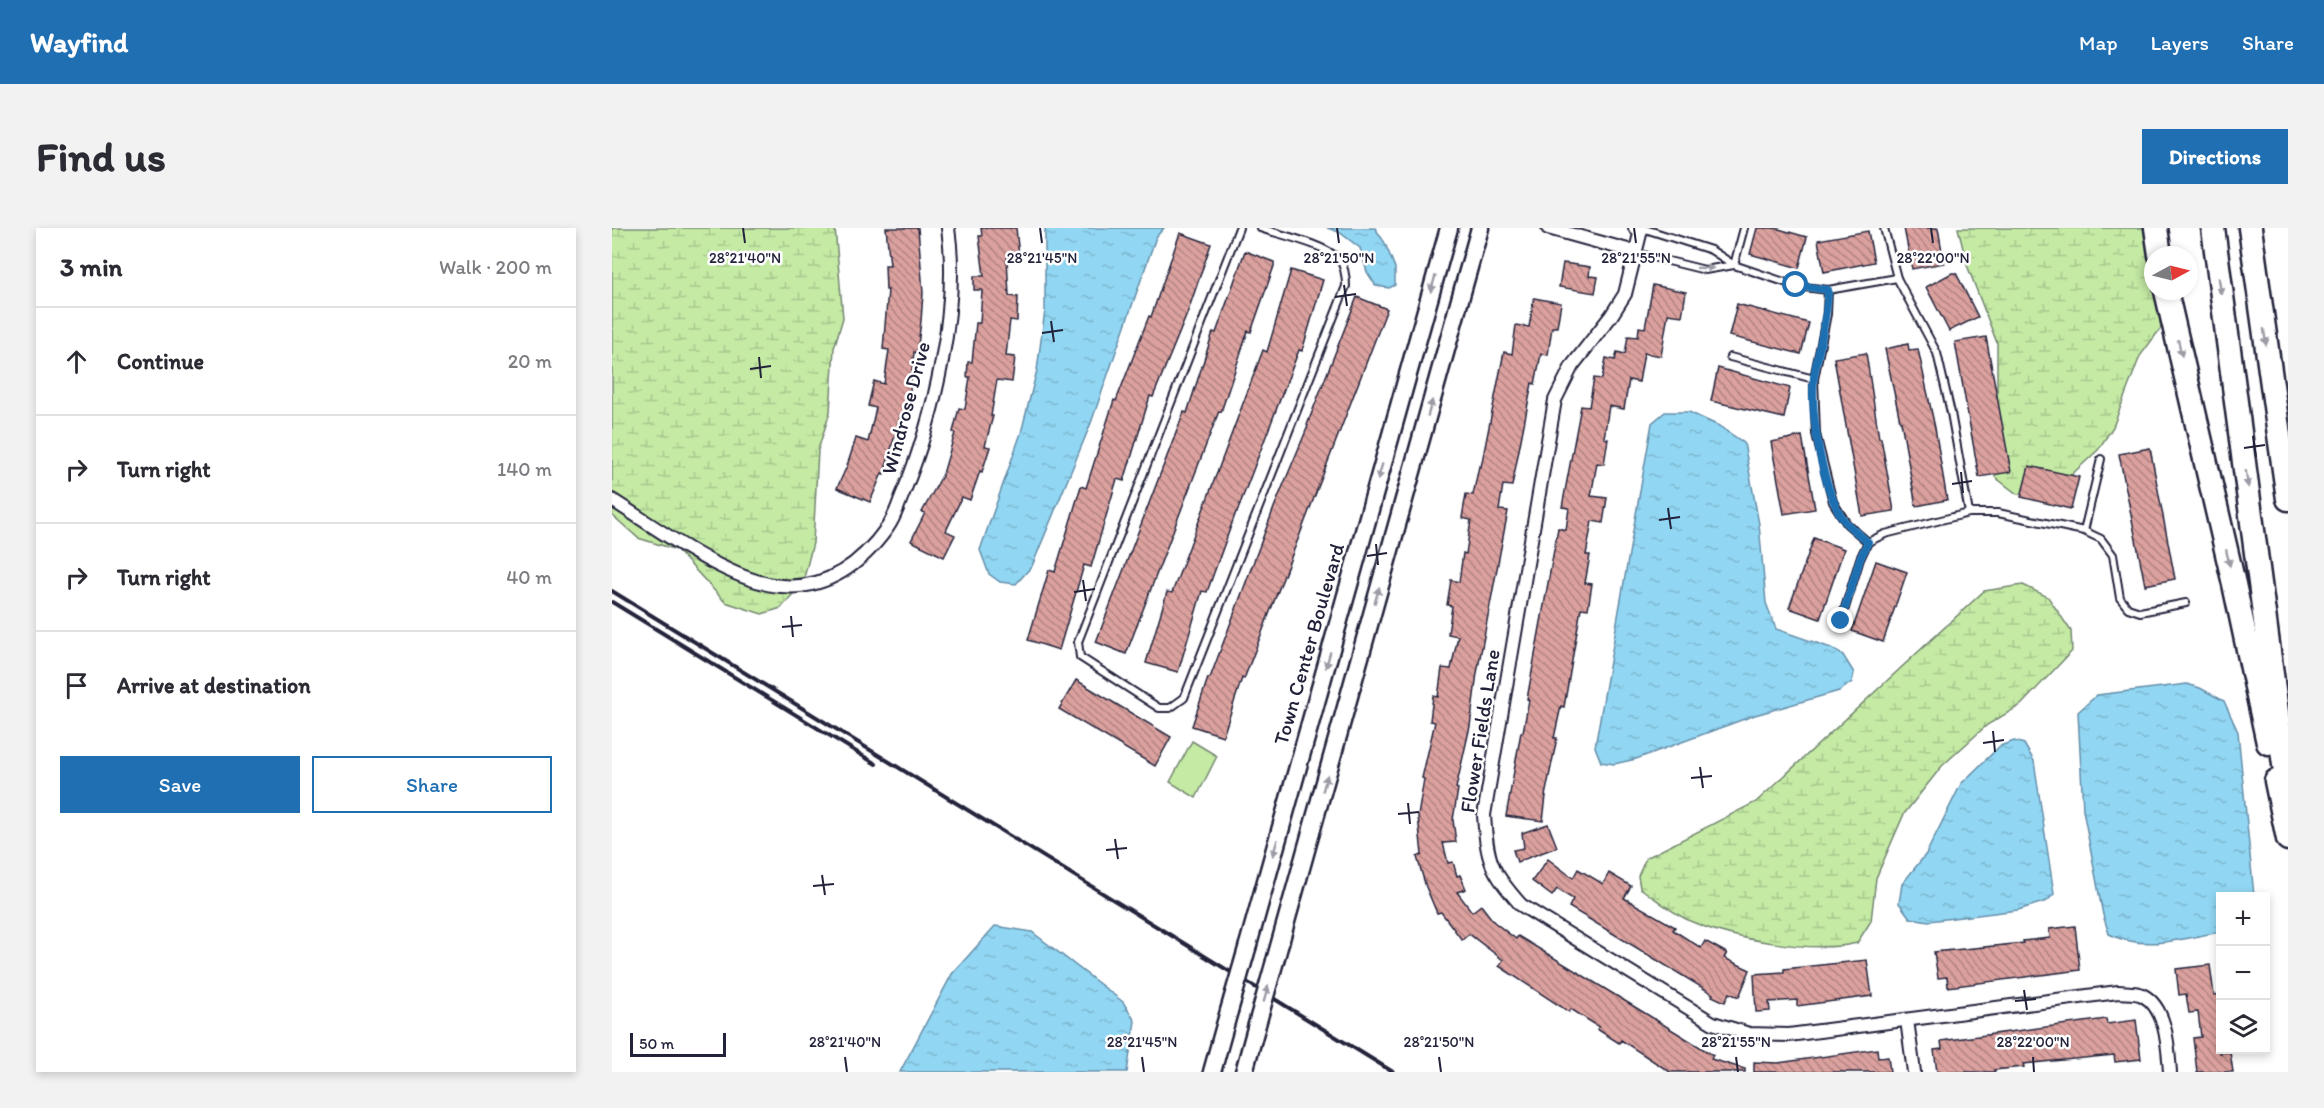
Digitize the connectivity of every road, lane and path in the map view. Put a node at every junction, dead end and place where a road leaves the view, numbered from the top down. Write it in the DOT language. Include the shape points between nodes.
graph roads {
  1 [pos="948,228"];
  2 [pos="1239,228"];
  3 [pos="1260,228"];
  4 [pos="1449,228"];
  5 [pos="1480,228"];
  6 [pos="1548,228"];
  7 [pos="1744,228"];
  8 [pos="1884,228"];
  9 [pos="2156,228"];
  10 [pos="2213,228"];
  11 [pos="2250,228"];
  12 [pos="1640,229"];
  13 [pos="2159,246"];
  14 [pos="1635,252"];
  15 [pos="1734,265"];
  16 [pos="1897,278"];
  17 [pos="1828,290"];
  18 [pos="2168,300"];
  19 [pos="1730,357"];
  20 [pos="1814,379"];
  21 [pos="2101,459"];
  22 [pos="2288,499"];
  23 [pos="612,500"];
  24 [pos="1969,513"];
  25 [pos="2084,531"];
  26 [pos="1868,542"];
  27 [pos="2187,603"];
  28 [pos="1841,621"];
  29 [pos="2288,795"];
  30 [pos="2288,839"];
  31 [pos="1907,1020"];
  32 [pos="1212,1072"];
  33 [pos="1244,1072"];
  34 [pos="1914,1072"];
  35 [pos="2170,1072"];
  1 -- 23 [label="street, Windrose Drive" via="950,302 938,379 915,464 898,505 889,526 864,556 835,577 812,584 783,587 757,583 721,567"];
  2 -- 3 [label="lane" via="1078,642 1080,657 1159,708 1170,708 1184,698 1346,286 1340,260 1328,251"];
  4 -- 32 [label="main road, Town Center Boulevard, one-way, bridge"];
  33 -- 5 [label="main road, one-way, bridge"];
  6 -- 14 [label="street"];
  7 -- 15 [label="lane"];
  8 -- 16 [label="lane"];
  9 -- 13 [label="highway"];
  10 -- 29 [label="highway, one-way"];
  11 -- 22 [label="highway, one-way"];
  12 -- 14 [label="street, Flower Fields Lane"];
  12 -- 15 [label="lane" via="1711,250"];
  14 -- 15 [label="lane, one-way" via="1705,270"];
  14 -- 31 [label="street, Flower Fields Lane" via="1625,294 1572,366 1555,400 1484,815 1486,851 1499,880 1521,905 1713,1023 1749,1034 1790,1035"];
  15 -- 17 [label="lane" via="1796,285"];
  16 -- 17 [label="lane"];
  16 -- 24 [label="lane" via="1937,353"];
  17 -- 20 [label="lane"];
  18 -- 30 [label="highway, one-way"];
  19 -- 20 [label="lane"];
  20 -- 26 [label="lane" via="1816,434 1833,502 1847,524"];
  21 -- 25 [label="lane"];
  24 -- 25 [label="lane" via="1998,513"];
  24 -- 26 [label="lane"];
  25 -- 27 [label="lane" via="2101,539 2113,555 2120,598 2128,608 2140,612"];
  26 -- 28 [label="lane"];
  31 -- 34 [label="street"];
  31 -- 35 [label="street, Flower Fields Lane" via="2118,992 2142,995 2157,1009 2166,1030"];
}
